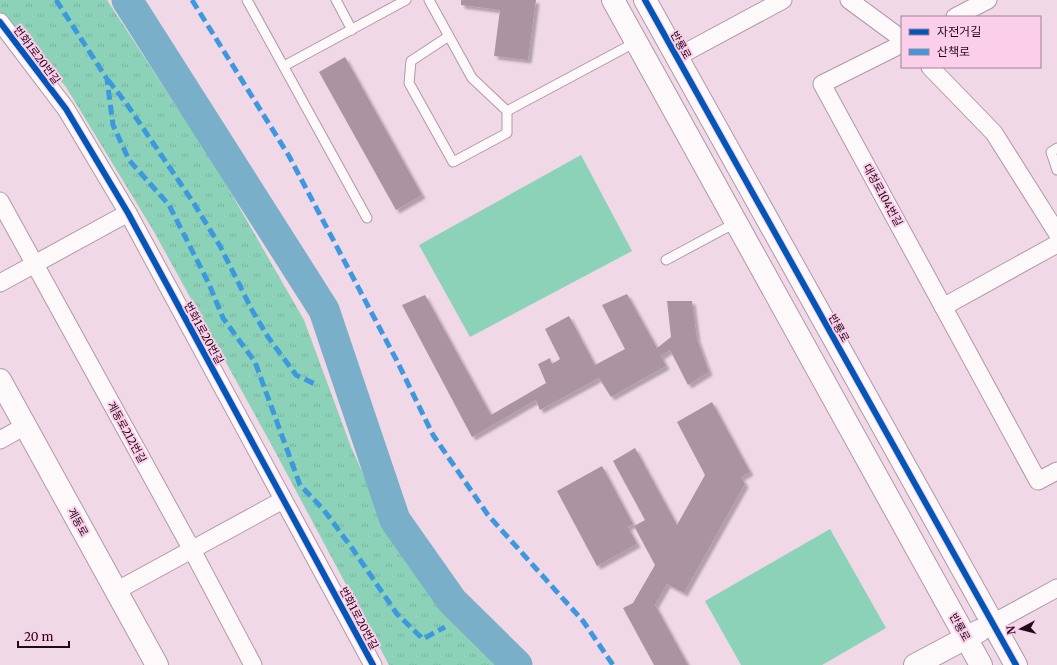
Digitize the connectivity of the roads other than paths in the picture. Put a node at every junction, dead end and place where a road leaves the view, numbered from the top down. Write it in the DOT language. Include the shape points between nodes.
graph roads {
  1 [pos="246,0"];
  2 [pos="336,0"];
  3 [pos="406,0"];
  4 [pos="429,0"];
  5 [pos="614,0"];
  6 [pos="645,0"];
  7 [pos="783,0"];
  8 [pos="849,0"];
  9 [pos="988,0"];
  10 [pos="957,16"];
  11 [pos="0,22"];
  12 [pos="352,30"];
  13 [pos="449,36"];
  14 [pos="901,38"];
  15 [pos="636,41"];
  16 [pos="901,44"];
  17 [pos="677,57"];
  18 [pos="284,66"];
  19 [pos="931,68"];
  20 [pos="506,111"];
  21 [pos="1057,148"];
  22 [pos="1057,170"];
  23 [pos="0,201"];
  24 [pos="128,213"];
  25 [pos="367,218"];
  26 [pos="737,222"];
  27 [pos="1057,233"];
  28 [pos="1057,244"];
  29 [pos="666,260"];
  30 [pos="35,264"];
  31 [pos="0,283"];
  32 [pos="943,307"];
  33 [pos="0,380"];
  34 [pos="25,426"];
  35 [pos="0,440"];
  36 [pos="1057,471"];
  37 [pos="284,500"];
  38 [pos="192,550"];
  39 [pos="1057,588"];
  40 [pos="116,591"];
  41 [pos="993,624"];
  42 [pos="966,638"];
  43 [pos="157,665"];
  44 [pos="253,665"];
  45 [pos="373,665"];
  46 [pos="915,665"];
  47 [pos="981,665"];
  48 [pos="1016,665"];
  1 -- 18 [label="lane"];
  2 -- 12 [label="lane"];
  3 -- 12 [label="lane"];
  4 -- 13 [label="lane"];
  5 -- 15 [label="street, 반룡로"];
  6 -- 17 [label="street, 반룡로"];
  7 -- 17 [label="street"];
  8 -- 14 [label="street"];
  9 -- 10 [label="street"];
  11 -- 24 [label="street, 번화1로20번길" via="66,109"];
  12 -- 18 [label="lane"];
  13 -- 20 [label="lane" via="472,78"];
  13 -- 20 [label="lane" via="411,61 409,83 453,162 507,132"];
  15 -- 20 [label="lane"];
  15 -- 26 [label="street, 반룡로"];
  16 -- 32 [label="street, 대청로104번길" via="822,84"];
  17 -- 41 [label="street, 반룡로"];
  18 -- 25 [label="lane"];
  19 -- 27 [label="street" via="994,133"];
  21 -- 22 [label="lane" via="1051,152"];
  23 -- 30 [label="street, 계동로212번길"];
  24 -- 30 [label="street"];
  24 -- 37 [label="street, 번화1로20번길"];
  26 -- 29 [label="lane"];
  26 -- 42 [label="street, 반룡로"];
  28 -- 32 [label="street"];
  30 -- 31 [label="street"];
  30 -- 38 [label="street, 계동로212번길"];
  32 -- 36 [label="street, 대청로104번길" via="1038,482"];
  33 -- 34 [label="street, 계동로"];
  34 -- 35 [label="street"];
  34 -- 40 [label="street, 계동로"];
  37 -- 38 [label="street"];
  37 -- 45 [label="street, 번화1로20번길"];
  38 -- 40 [label="street"];
  38 -- 44 [label="street, 계동로212번길"];
  39 -- 41 [label="street"];
  40 -- 43 [label="street, 계동로"];
  41 -- 42 [label="street"];
  41 -- 48 [label="street, 반룡로"];
  42 -- 46 [label="street"];
  42 -- 47 [label="street, 반룡로"];
}
